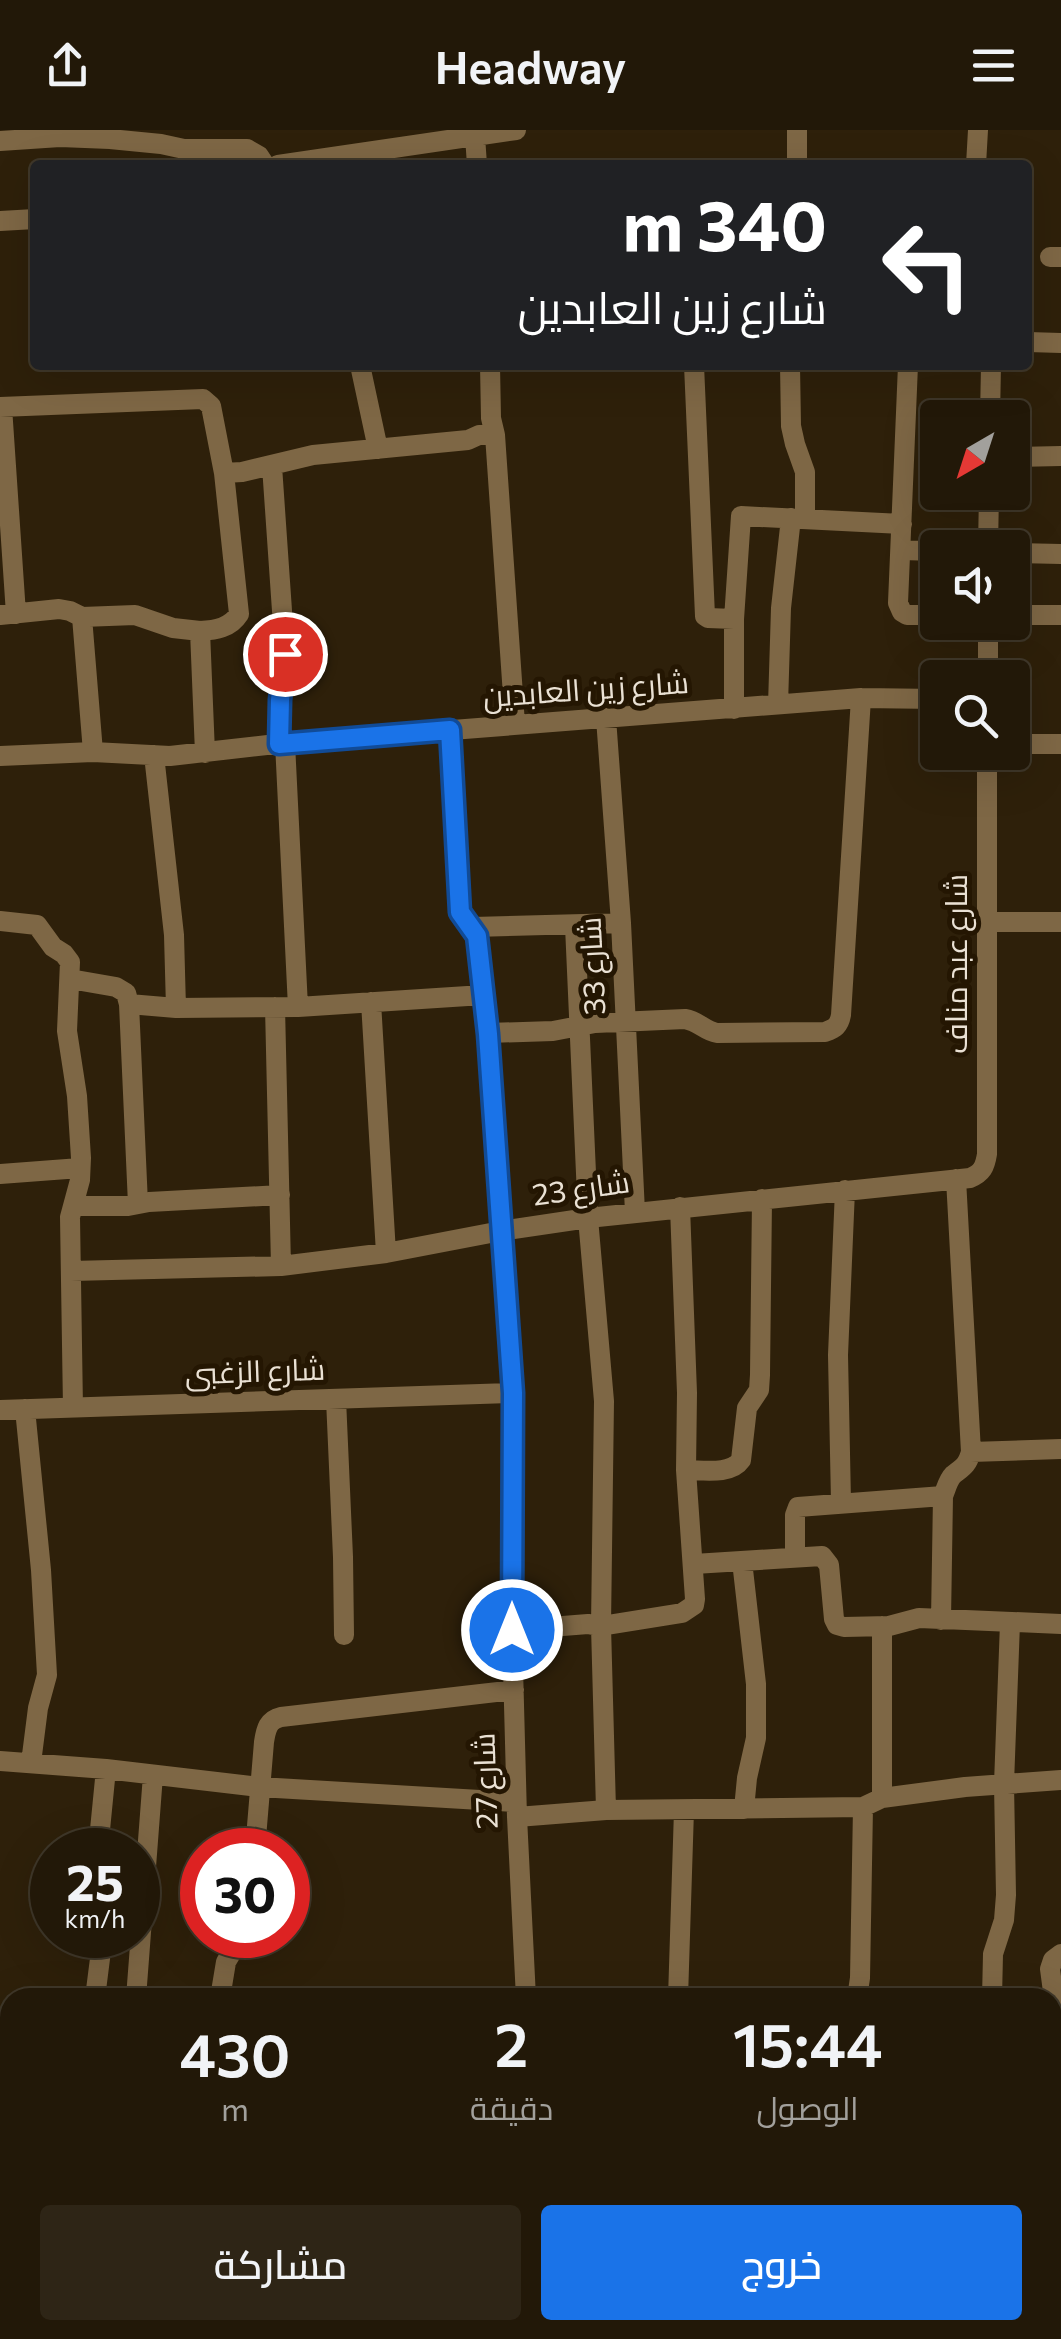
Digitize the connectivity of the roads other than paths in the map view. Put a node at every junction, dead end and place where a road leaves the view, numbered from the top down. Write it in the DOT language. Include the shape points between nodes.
graph roads {
  1 [pos="346,130"];
  2 [pos="516,130"];
  3 [pos="796,130"];
  4 [pos="978,130"];
  5 [pos="477,134"];
  6 [pos="0,142"];
  7 [pos="348,159"];
  8 [pos="262,160"];
  9 [pos="477,160"];
  10 [pos="798,160"];
  11 [pos="976,160"];
  12 [pos="30,219"];
  13 [pos="0,221"];
  14 [pos="1032,342"];
  15 [pos="1061,343"];
  16 [pos="361,370"];
  17 [pos="490,370"];
  18 [pos="694,370"];
  19 [pos="790,370"];
  20 [pos="908,370"];
  21 [pos="991,370"];
  22 [pos="990,400"];
  23 [pos="1,407"];
  24 [pos="495,435"];
  25 [pos="378,448"];
  26 [pos="1061,456"];
  27 [pos="1030,457"];
  28 [pos="272,466"];
  29 [pos="224,473"];
  30 [pos="798,518"];
  31 [pos="902,524"];
  32 [pos="900,550"];
  33 [pos="920,551"];
  34 [pos="1030,553"];
  35 [pos="1061,554"];
  36 [pos="8,614"];
  37 [pos="1030,615"];
  38 [pos="1061,615"];
  39 [pos="82,616"];
  40 [pos="920,616"];
  41 [pos="734,619"];
  42 [pos="200,631"];
  43 [pos="860,698"];
  44 [pos="920,700"];
  45 [pos="778,705"];
  46 [pos="734,708"];
  47 [pos="606,718"];
  48 [pos="516,724"];
  49 [pos="450,730"];
  50 [pos="282,744"];
  51 [pos="1030,744"];
  52 [pos="1061,744"];
  53 [pos="93,752"];
  54 [pos="205,753"];
  55 [pos="0,756"];
  56 [pos="154,756"];
  57 [pos="987,770"];
  58 [pos="0,922"];
  59 [pos="987,922"];
  60 [pos="1061,922"];
  61 [pos="621,923"];
  62 [pos="575,926"];
  63 [pos="472,927"];
  64 [pos="70,979"];
  65 [pos="483,995"];
  66 [pos="371,1002"];
  67 [pos="128,1004"];
  68 [pos="298,1007"];
  69 [pos="176,1008"];
  70 [pos="276,1008"];
  71 [pos="626,1022"];
  72 [pos="580,1026"];
  73 [pos="488,1034"];
  74 [pos="80,1168"];
  75 [pos="0,1174"];
  76 [pos="980,1174"];
  77 [pos="956,1180"];
  78 [pos="846,1190"];
  79 [pos="280,1194"];
  80 [pos="762,1198"];
  81 [pos="138,1204"];
  82 [pos="74,1206"];
  83 [pos="680,1207"];
  84 [pos="635,1212"];
  85 [pos="588,1218"];
  86 [pos="501,1231"];
  87 [pos="386,1252"];
  88 [pos="281,1266"];
  89 [pos="71,1270"];
  90 [pos="513,1393"];
  91 [pos="336,1399"];
  92 [pos="73,1408"];
  93 [pos="0,1410"];
  94 [pos="25,1410"];
  95 [pos="1061,1449"];
  96 [pos="971,1452"];
  97 [pos="686,1470"];
  98 [pos="944,1496"];
  99 [pos="841,1502"];
  100 [pos="794,1557"];
  101 [pos="742,1561"];
  102 [pos="694,1564"];
  103 [pos="940,1620"];
  104 [pos="1010,1623"];
  105 [pos="1061,1624"];
  106 [pos="601,1626"];
  107 [pos="882,1626"];
  108 [pos="512,1630"];
  109 [pos="344,1636"];
  110 [pos="514,1690"];
  111 [pos="0,1761"];
  112 [pos="31,1763"];
  113 [pos="106,1769"];
  114 [pos="153,1775"];
  115 [pos="1061,1780"];
  116 [pos="1004,1784"];
  117 [pos="259,1787"];
  118 [pos="873,1803"];
  119 [pos="517,1809"];
  120 [pos="744,1809"];
  121 [pos="606,1810"];
  122 [pos="684,1810"];
  123 [pos="100,1828"];
  124 [pos="256,1828"];
  125 [pos="1061,1954"];
  126 [pos="100,1958"];
  127 [pos="228,1958"];
  128 [pos="95,1988"];
  129 [pos="137,1988"];
  130 [pos="222,1988"];
  131 [pos="526,1988"];
  132 [pos="678,1988"];
  133 [pos="858,1988"];
  134 [pos="992,1988"];
  135 [pos="1053,1988"];
  1 -- 7 [label="street"];
  2 -- 5 [label="street"];
  3 -- 10 [label="street"];
  4 -- 11 [label="street"];
  5 -- 7 [label="street"];
  5 -- 9 [label="street"];
  6 -- 8 [label="street" via="77,137 246,150"];
  12 -- 13 [label="street"];
  14 -- 15 [label="street"];
  16 -- 25 [label="street"];
  17 -- 24 [label="street"];
  18 -- 41 [label="street" via="705,616"];
  19 -- 30 [label="street" via="791,426 804,472"];
  20 -- 31 [label="street"];
  21 -- 22 [label="street"];
  23 -- 29 [label="street" via="203,399 211,406"];
  23 -- 36 [label="street"];
  24 -- 25 [label="street"];
  24 -- 48 [label="street"];
  25 -- 28 [label="street"];
  26 -- 27 [label="street"];
  28 -- 29 [label="street"];
  28 -- 50 [label="street" via="285,654"];
  29 -- 42 [label="street" via="239,614 224,628"];
  30 -- 31 [label="street"];
  30 -- 41 [label="street" via="741,516"];
  30 -- 45 [label="street" via="780,608"];
  31 -- 32 [label="street"];
  32 -- 33 [label="street"];
  32 -- 40 [label="street" via="898,602 902,612"];
  34 -- 35 [label="street"];
  36 -- 39 [label="street" via="58,609"];
  37 -- 38 [label="street"];
  39 -- 42 [label="street" via="135,615"];
  39 -- 53 [label="street"];
  41 -- 46 [label="street"];
  42 -- 54 [label="street"];
  43 -- 44 [label="street, شارع زين العابدين"];
  43 -- 45 [label="street, شارع زين العابدين"];
  43 -- 71 [label="street" via="840,1024 826,1032 717,1033 686,1018"];
  45 -- 46 [label="street, شارع زين العابدين"];
  46 -- 47 [label="street, شارع زين العابدين"];
  47 -- 48 [label="street, شارع زين العابدين"];
  47 -- 61 [label="street, شارع 33"];
  48 -- 49 [label="street, شارع زين العابدين"];
  49 -- 50 [label="street, شارع زين العابدين"];
  49 -- 63 [label="street, شارع 27" via="460,912"];
  50 -- 54 [label="street, شارع زين العابدين"];
  50 -- 68 [label="street"];
  51 -- 52 [label="street"];
  53 -- 55 [label="street, شارع زين العابدين"];
  53 -- 56 [label="street, شارع زين العابدين"];
  54 -- 56 [label="street, شارع زين العابدين"];
  56 -- 69 [label="street"];
  57 -- 59 [label="street, شارع عبد مناف"];
  58 -- 64 [label="street" via="37,925 70,962"];
  59 -- 60 [label="street"];
  59 -- 76 [label="street, شارع عبد مناف" via="987,1154"];
  61 -- 62 [label="street"];
  61 -- 71 [label="street, شارع 33"];
  62 -- 63 [label="street"];
  62 -- 72 [label="street"];
  63 -- 65 [label="street, شارع 27"];
  64 -- 67 [label="street" via="116,987"];
  64 -- 74 [label="street" via="67,1031"];
  65 -- 66 [label="street"];
  65 -- 73 [label="street, شارع 27"];
  66 -- 68 [label="street"];
  66 -- 87 [label="street"];
  67 -- 69 [label="street"];
  67 -- 81 [label="street"];
  68 -- 70 [label="street"];
  69 -- 70 [label="street"];
  70 -- 79 [label="street"];
  71 -- 72 [label="street"];
  71 -- 84 [label="street, شارع 33"];
  72 -- 73 [label="street"];
  72 -- 85 [label="street"];
  73 -- 86 [label="street, شارع 27"];
  74 -- 75 [label="street"];
  74 -- 82 [label="street"];
  76 -- 77 [label="street, شارع 23"];
  77 -- 78 [label="street, شارع 23"];
  77 -- 96 [label="street"];
  78 -- 80 [label="street, شارع 23"];
  78 -- 99 [label="street" via="838,1355"];
  79 -- 81 [label="street"];
  79 -- 88 [label="street"];
  80 -- 83 [label="street, شارع 23"];
  80 -- 97 [label="street" via="759,1390 747,1408 741,1460 728,1469"];
  81 -- 82 [label="street"];
  82 -- 89 [label="street"];
  83 -- 84 [label="street, شارع 23"];
  83 -- 97 [label="street"];
  84 -- 85 [label="street, شارع 23"];
  85 -- 86 [label="street, شارع 23"];
  85 -- 106 [label="street" via="604,1401"];
  86 -- 87 [label="street, شارع 23"];
  86 -- 90 [label="street, شارع 27"];
  87 -- 88 [label="street, شارع 23"];
  88 -- 89 [label="street, شارع 23"];
  89 -- 92 [label="street"];
  90 -- 91 [label="street, شارع الزغبى"];
  90 -- 108 [label="street, شارع 27"];
  91 -- 92 [label="street, شارع الزغبى"];
  91 -- 109 [label="street"];
  92 -- 94 [label="street, شارع الزغبى"];
  93 -- 94 [label="street, شارع الزغبى"];
  94 -- 112 [label="street" via="48,1675"];
  95 -- 96 [label="street"];
  96 -- 98 [label="street"];
  97 -- 102 [label="street"];
  98 -- 99 [label="street"];
  98 -- 103 [label="street"];
  99 -- 100 [label="street" via="796,1509"];
  100 -- 101 [label="street"];
  100 -- 107 [label="street" via="827,1560 837,1625"];
  101 -- 102 [label="street"];
  101 -- 120 [label="street" via="756,1684 756,1738"];
  102 -- 106 [label="street" via="694,1606"];
  103 -- 104 [label="street"];
  103 -- 107 [label="street"];
  104 -- 105 [label="street"];
  104 -- 116 [label="street"];
  106 -- 108 [label="street"];
  106 -- 121 [label="street"];
  107 -- 118 [label="street"];
  108 -- 110 [label="street, شارع 27"];
  110 -- 117 [label="street" via="276,1718 267,1726"];
  110 -- 119 [label="street, شارع 27"];
  111 -- 112 [label="street"];
  112 -- 113 [label="street"];
  113 -- 114 [label="street"];
  113 -- 123 [label="street"];
  114 -- 117 [label="street"];
  114 -- 129 [label="street"];
  115 -- 116 [label="street"];
  116 -- 118 [label="street"];
  116 -- 134 [label="street" via="1006,1896"];
  117 -- 119 [label="street"];
  117 -- 124 [label="street"];
  118 -- 120 [label="street"];
  118 -- 133 [label="street"];
  119 -- 121 [label="street"];
  119 -- 131 [label="street, شارع 27"];
  120 -- 122 [label="street"];
  121 -- 122 [label="street"];
  122 -- 132 [label="street"];
  125 -- 135 [label="street" via="1052,1960"];
  126 -- 128 [label="street"];
  127 -- 130 [label="street"];
}
